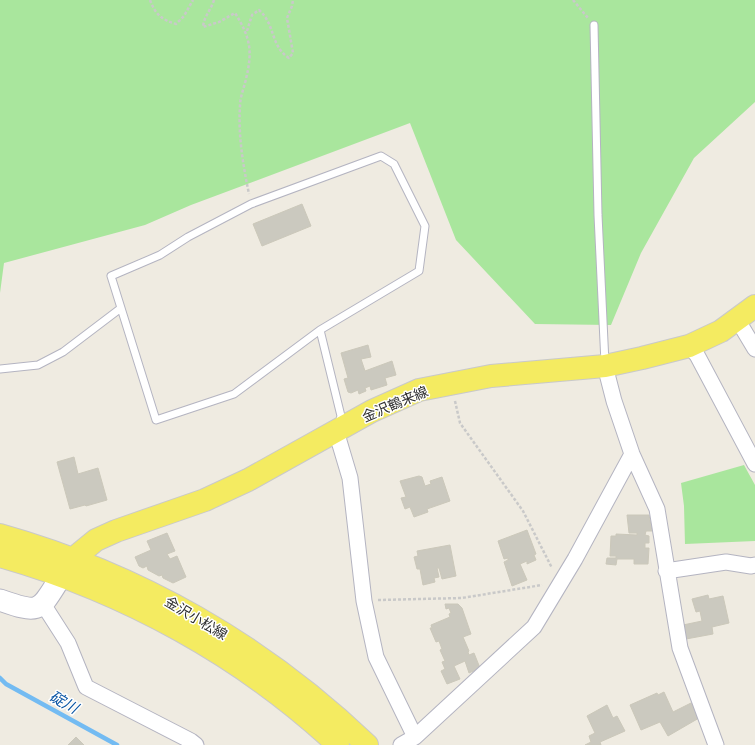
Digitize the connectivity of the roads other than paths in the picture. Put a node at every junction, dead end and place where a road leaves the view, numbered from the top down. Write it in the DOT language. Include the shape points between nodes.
graph roads {
  1 [pos="594,26"];
  2 [pos="755,306"];
  3 [pos="121,308"];
  4 [pos="737,319"];
  5 [pos="320,330"];
  6 [pos="689,346"];
  7 [pos="755,348"];
  8 [pos="605,366"];
  9 [pos="0,369"];
  10 [pos="336,431"];
  11 [pos="632,454"];
  12 [pos="755,464"];
  13 [pos="0,535"];
  14 [pos="0,556"];
  15 [pos="754,566"];
  16 [pos="68,567"];
  17 [pos="666,571"];
  18 [pos="0,600"];
  19 [pos="43,604"];
  20 [pos="415,737"];
  21 [pos="196,745"];
  22 [pos="338,745"];
  23 [pos="367,745"];
  24 [pos="401,745"];
  25 [pos="716,745"];
  1 -- 8 [label="lane" via="598,215"];
  2 -- 4 [label="main road, 金沢鶴来線"];
  3 -- 5 [label="lane" via="156,420 234,394"];
  3 -- 5 [label="lane" via="111,276 160,255 188,237 251,204 382,156 394,164 425,226 419,271"];
  3 -- 9 [label="lane" via="63,352 38,366"];
  4 -- 6 [label="main road, 金沢鶴来線" via="721,331"];
  4 -- 7 [label="street"];
  5 -- 10 [label="lane" via="341,416"];
  6 -- 8 [label="main road, 金沢鶴来線"];
  6 -- 12 [label="street" via="697,355"];
  8 -- 10 [label="main road, 金沢鶴来線" via="491,376 419,390"];
  8 -- 11 [label="street"];
  10 -- 16 [label="main road, 金沢鶴来線" via="248,480 205,500 96,540"];
  10 -- 20 [label="street" via="350,478 364,601 376,657"];
  11 -- 17 [label="street" via="656,509"];
  11 -- 20 [label="street" via="534,627"];
  13 -- 16 [label="main road, 金沢小松線"];
  14 -- 16 [label="main road, 金沢小松線"];
  15 -- 17 [label="street" via="726,562"];
  16 -- 19 [label="street"];
  16 -- 22 [label="main road, 金沢小松線" via="106,593 218,654 272,691"];
  16 -- 23 [label="main road, 金沢小松線" via="154,593 202,620 317,700"];
  17 -- 25 [label="street" via="680,648"];
  18 -- 19 [label="street" via="26,610 38,608"];
  19 -- 21 [label="street" via="68,643 86,687 191,740"];
  20 -- 24 [label="street"];
}
